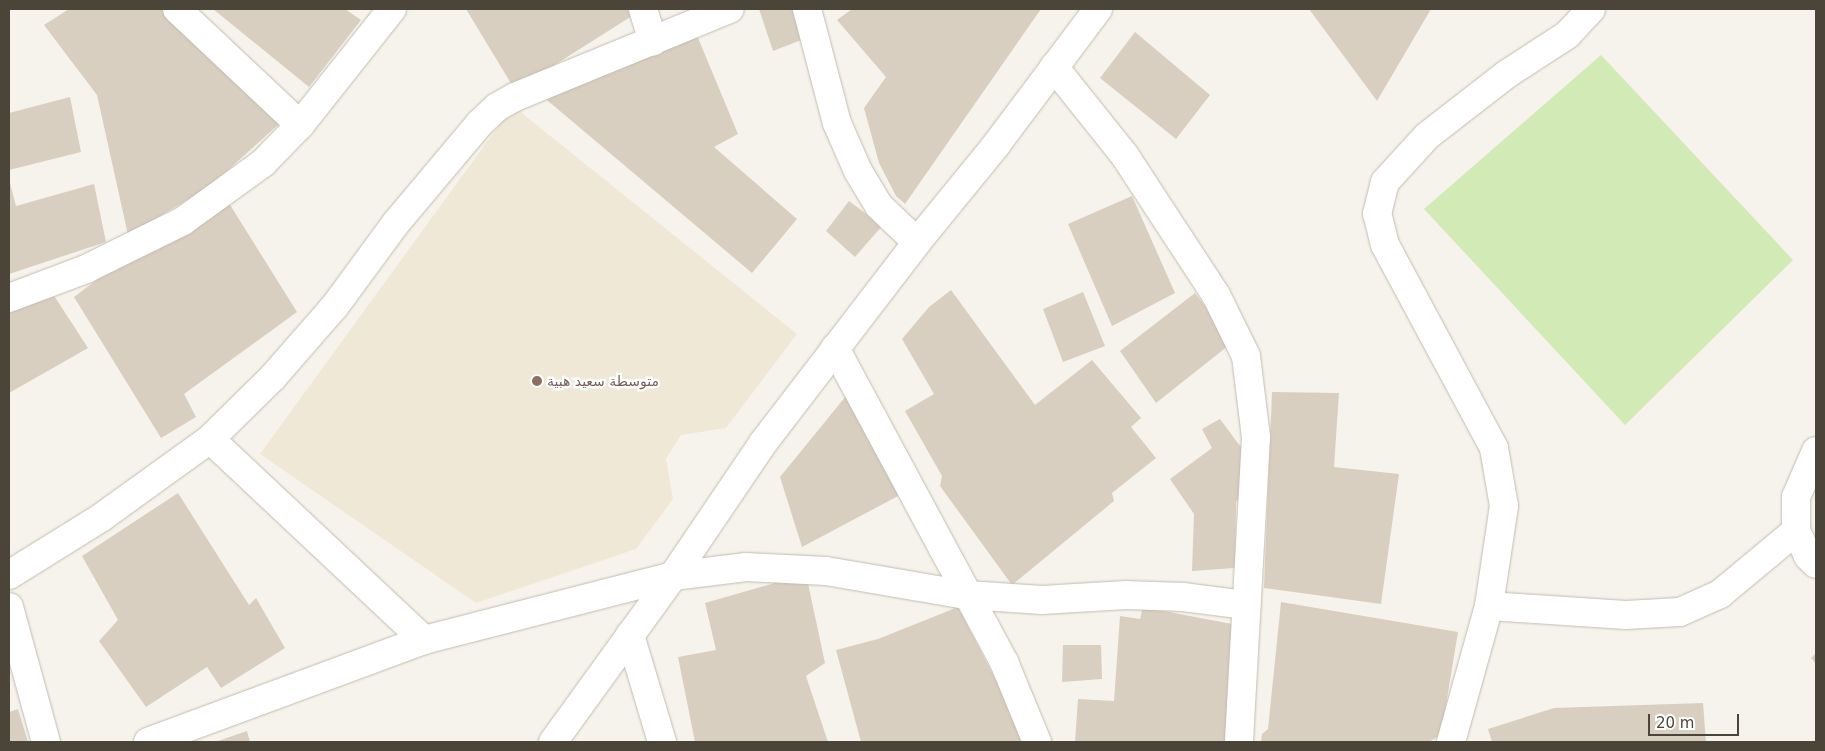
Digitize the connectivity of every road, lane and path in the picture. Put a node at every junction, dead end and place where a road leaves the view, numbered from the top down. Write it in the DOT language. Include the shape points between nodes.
graph roads {
  1 [pos="177,9"];
  2 [pos="392,9"];
  3 [pos="644,9"];
  4 [pos="730,9"];
  5 [pos="807,9"];
  6 [pos="1098,9"];
  7 [pos="1591,9"];
  8 [pos="653,42"];
  9 [pos="1054,67"];
  10 [pos="300,124"];
  11 [pos="917,242"];
  12 [pos="9,298"];
  13 [pos="835,348"];
  14 [pos="210,439"];
  15 [pos="1816,451"];
  16 [pos="1796,531"];
  17 [pos="1816,564"];
  18 [pos="9,575"];
  19 [pos="673,576"];
  20 [pos="967,595"];
  21 [pos="1246,605"];
  22 [pos="1490,606"];
  23 [pos="9,607"];
  24 [pos="630,636"];
  25 [pos="424,640"];
  26 [pos="46,742"];
  27 [pos="148,742"];
  28 [pos="554,742"];
  29 [pos="662,742"];
  30 [pos="1037,742"];
  31 [pos="1239,742"];
  32 [pos="1451,742"];
  1 -- 10 [label="street"];
  2 -- 10 [label="street"];
  3 -- 8 [label="street"];
  4 -- 8 [label="street"];
  5 -- 11 [label="street" via="837,123 858,171 878,206"];
  6 -- 9 [label="street"];
  7 -- 22 [label="street" via="1567,34 1507,74 1427,136 1385,182 1377,214 1385,245 1494,448 1504,506"];
  8 -- 14 [label="street" via="514,97 480,123 396,223 335,306 274,377"];
  9 -- 11 [label="street"];
  9 -- 21 [label="street" via="1125,156 1216,295 1246,356 1256,437"];
  10 -- 12 [label="street" via="263,163 183,221 86,269"];
  11 -- 13 [label="street"];
  13 -- 19 [label="street" via="763,442"];
  13 -- 20 [label="street"];
  14 -- 18 [label="street" via="102,517"];
  14 -- 25 [label="street"];
  15 -- 16 [label="street" via="1796,497"];
  16 -- 17 [label="street" via="1808,556"];
  16 -- 22 [label="street" via="1720,594 1680,612 1626,615"];
  19 -- 20 [label="street" via="746,567 826,570"];
  19 -- 24 [label="street"];
  19 -- 25 [label="street"];
  20 -- 21 [label="street" via="1042,600 1126,594"];
  20 -- 30 [label="street" via="1004,662"];
  21 -- 31 [label="street"];
  22 -- 32 [label="street"];
  23 -- 26 [label="street"];
  24 -- 28 [label="street"];
  24 -- 29 [label="street"];
  25 -- 27 [label="street"];
}
